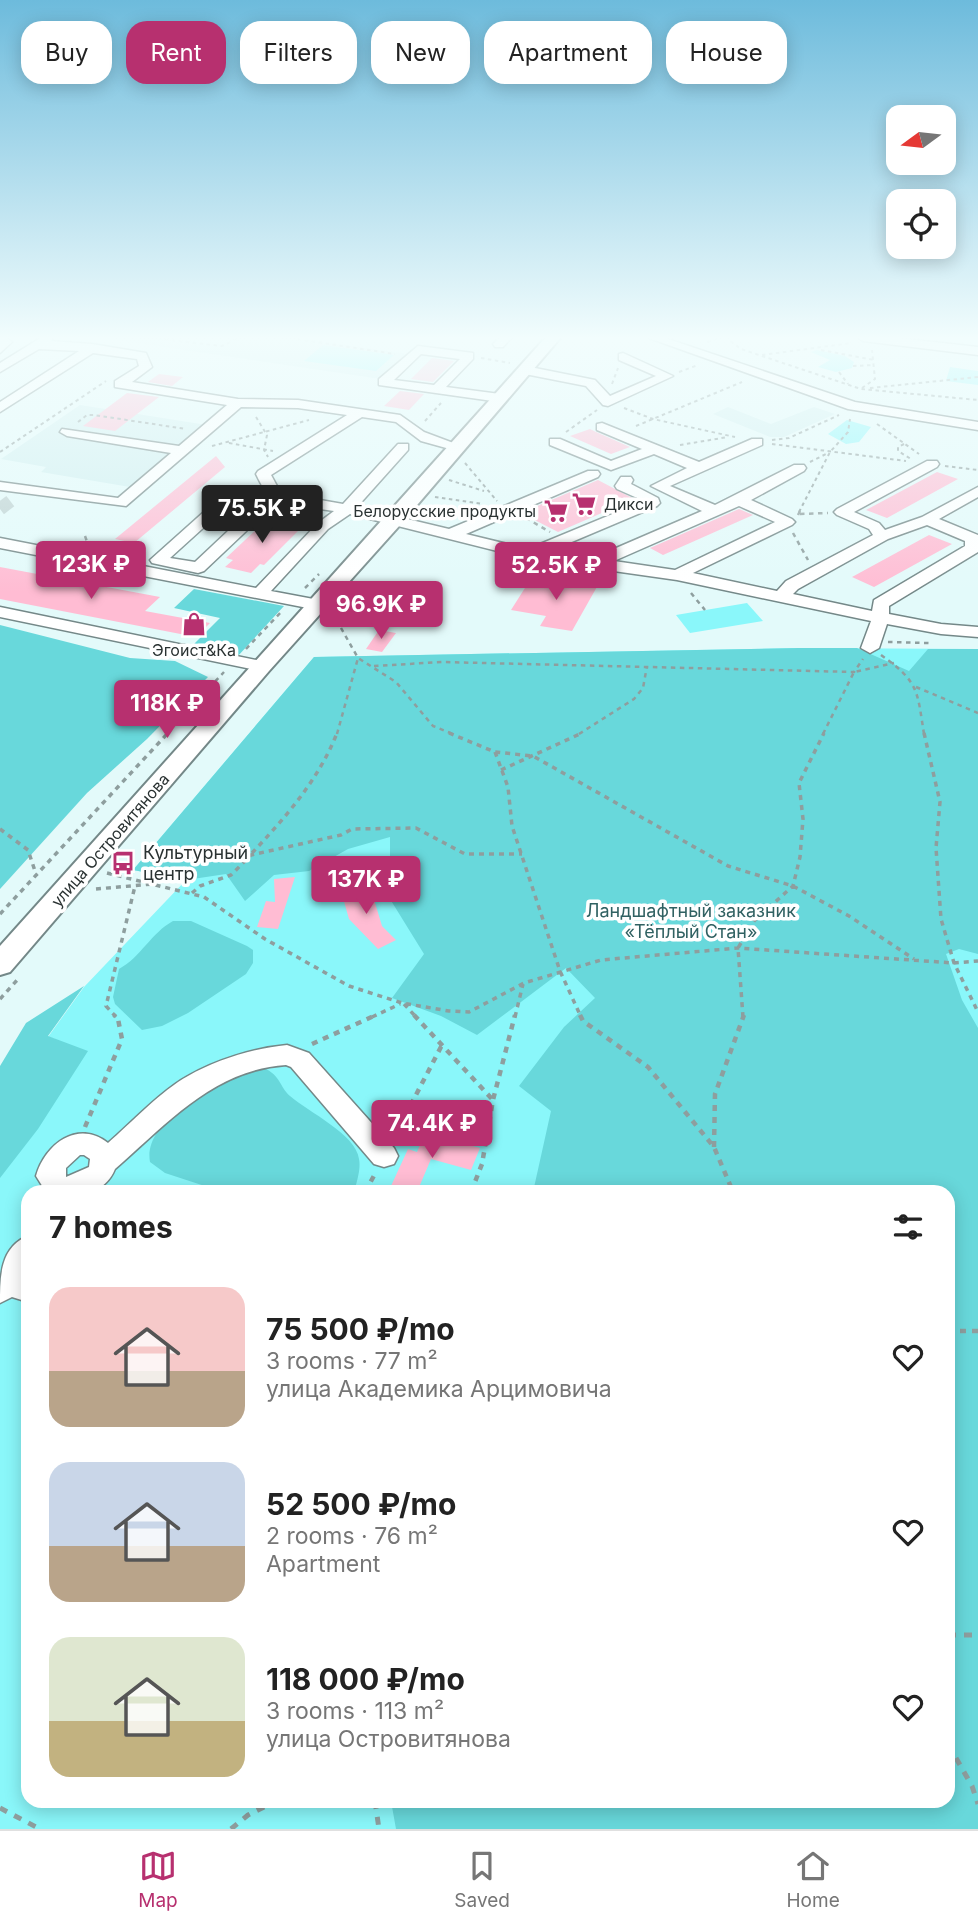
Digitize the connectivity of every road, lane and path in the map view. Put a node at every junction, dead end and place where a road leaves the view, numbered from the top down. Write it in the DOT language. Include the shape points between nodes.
graph roads {
  1 [pos="44,422"];
  2 [pos="80,422"];
  3 [pos="137,422"];
  4 [pos="216,422"];
  5 [pos="261,422"];
  6 [pos="304,422"];
  7 [pos="345,422"];
  8 [pos="403,422"];
  9 [pos="482,422"];
  10 [pos="578,422"];
  11 [pos="645,422"];
  12 [pos="669,422"];
  13 [pos="820,422"];
  14 [pos="849,422"];
  15 [pos="875,422"];
  16 [pos="955,422"];
  17 [pos="978,426"];
  18 [pos="603,427"];
  19 [pos="66,432"];
  20 [pos="265,432"];
  21 [pos="618,434"];
  22 [pos="733,436"];
  23 [pos="200,437"];
  24 [pos="224,442"];
  25 [pos="555,442"];
  26 [pos="757,442"];
  27 [pos="904,443"];
  28 [pos="403,447"];
  29 [pos="654,449"];
  30 [pos="264,450"];
  31 [pos="0,452"];
  32 [pos="830,452"];
  33 [pos="177,453"];
  34 [pos="459,454"];
  35 [pos="293,455"];
  36 [pos="930,462"];
  37 [pos="274,467"];
  38 [pos="698,467"];
  39 [pos="799,468"];
  40 [pos="978,470"];
  41 [pos="593,474"];
  42 [pos="446,479"];
  43 [pos="626,480"];
  44 [pos="0,486"];
  45 [pos="484,491"];
  46 [pos="978,491"];
  47 [pos="739,500"];
  48 [pos="295,501"];
  49 [pos="504,507"];
  50 [pos="347,509"];
  51 [pos="714,510"];
  52 [pos="258,512"];
  53 [pos="842,512"];
  54 [pos="787,517"];
  55 [pos="927,520"];
  56 [pos="393,521"];
  57 [pos="449,535"];
  58 [pos="882,536"];
  59 [pos="975,537"];
  60 [pos="4,548"];
  61 [pos="530,554"];
  62 [pos="596,563"];
  63 [pos="320,572"];
  64 [pos="814,573"];
  65 [pos="677,575"];
  66 [pos="259,594"];
  67 [pos="781,597"];
  68 [pos="293,600"];
  69 [pos="318,605"];
  70 [pos="0,612"];
  71 [pos="881,618"];
  72 [pos="341,628"];
  73 [pos="978,632"];
  74 [pos="938,643"];
  75 [pos="871,645"];
  76 [pos="358,658"];
  77 [pos="894,663"];
  78 [pos="247,664"];
  79 [pos="372,666"];
  80 [pos="647,666"];
  81 [pos="854,672"];
  82 [pos="916,687"];
  83 [pos="978,713"];
  84 [pos="495,752"];
  85 [pos="533,756"];
  86 [pos="501,770"];
  87 [pos="0,829"];
  88 [pos="522,854"];
  89 [pos="251,855"];
  90 [pos="108,872"];
  91 [pos="36,874"];
  92 [pos="159,884"];
  93 [pos="135,886"];
  94 [pos="793,886"];
  95 [pos="96,889"];
  96 [pos="192,893"];
  97 [pos="0,914"];
  98 [pos="738,948"];
  99 [pos="915,960"];
  100 [pos="978,961"];
  101 [pos="954,963"];
  102 [pos="0,965"];
  103 [pos="561,971"];
  104 [pos="524,983"];
  105 [pos="402,1003"];
  106 [pos="978,1012"];
  107 [pos="442,1045"];
  108 [pos="287,1055"];
  109 [pos="493,1100"];
  110 [pos="78,1146"];
  111 [pos="714,1147"];
  112 [pos="384,1156"];
  113 [pos="105,1162"];
  114 [pos="56,1185"];
  115 [pos="85,1185"];
  116 [pos="369,1185"];
  117 [pos="474,1185"];
  118 [pos="730,1185"];
  119 [pos="21,1265"];
  120 [pos="11,1287"];
  121 [pos="955,1331"];
  122 [pos="978,1332"];
  123 [pos="955,1635"];
  124 [pos="978,1635"];
  125 [pos="955,1756"];
  126 [pos="978,1804"];
  127 [pos="0,1808"];
  128 [pos="262,1808"];
  129 [pos="377,1808"];
  130 [pos="40,1829"];
  131 [pos="231,1829"];
  132 [pos="379,1829"];
  1 -- 31 [label="path"];
  2 -- 19 [label="path"];
  3 -- 33 [label="path" via="193,431"];
  4 -- 23 [label="lane"];
  5 -- 20 [label="path"];
  6 -- 20 [label="path"];
  7 -- 35 [label="lane"];
  8 -- 34 [label="lane" via="414,434"];
  9 -- 34 [label="main road, улица Островитянова"];
  10 -- 25 [label="path"];
  11 -- 21 [label="path"];
  12 -- 22 [label="path"];
  13 -- 26 [label="path" via="789,438"];
  14 -- 32 [label="path" via="848,432"];
  15 -- 27 [label="path"];
  16 -- 17 [label="lane"];
  18 -- 21 [label="street"];
  19 -- 33 [label="lane"];
  20 -- 24 [label="path"];
  20 -- 30 [label="path"];
  21 -- 29 [label="street"];
  22 -- 26 [label="path"];
  22 -- 29 [label="path"];
  23 -- 24 [label="path"];
  23 -- 33 [label="lane"];
  24 -- 30 [label="path"];
  24 -- 33 [label="path"];
  25 -- 29 [label="lane" via="611,466"];
  26 -- 32 [label="path"];
  26 -- 38 [label="lane"];
  27 -- 36 [label="path"];
  27 -- 36 [label="path" via="898,447 899,453"];
  28 -- 50 [label="lane"];
  29 -- 38 [label="street"];
  30 -- 35 [label="path"];
  30 -- 37 [label="path"];
  32 -- 36 [label="path"];
  32 -- 39 [label="path"];
  32 -- 54 [label="path"];
  33 -- 44 [label="lane" via="121,503 18,495"];
  34 -- 45 [label="path" via="477,473"];
  34 -- 56 [label="main road, улица Островитянова"];
  35 -- 37 [label="lane"];
  36 -- 40 [label="path"];
  36 -- 53 [label="lane"];
  37 -- 48 [label="lane" via="263,474 272,491"];
  38 -- 51 [label="lane" via="658,485"];
  39 -- 47 [label="street"];
  41 -- 57 [label="street"];
  42 -- 45 [label="path"];
  43 -- 61 [label="lane" via="622,486 652,503"];
  45 -- 49 [label="path"];
  46 -- 55 [label="lane"];
  47 -- 51 [label="street"];
  47 -- 54 [label="lane"];
  48 -- 50 [label="lane"];
  48 -- 52 [label="street" via="287,509"];
  50 -- 56 [label="lane"];
  50 -- 66 [label="lane" via="323,526"];
  51 -- 62 [label="lane"];
  52 -- 52 [label="street" via="198,568 158,560 220,505"];
  53 -- 54 [label="path"];
  53 -- 58 [label="lane" via="874,526"];
  54 -- 64 [label="path"];
  54 -- 65 [label="lane"];
  55 -- 58 [label="lane"];
  55 -- 59 [label="lane"];
  56 -- 57 [label="lane"];
  56 -- 69 [label="main road, улица Островитянова"];
  57 -- 61 [label="lane"];
  58 -- 64 [label="lane"];
  59 -- 71 [label="lane" via="973,548 880,604"];
  60 -- 66 [label="street"];
  61 -- 62 [label="lane"];
  62 -- 65 [label="lane"];
  63 -- 68 [label="path"];
  64 -- 67 [label="lane"];
  65 -- 67 [label="lane"];
  66 -- 68 [label="street"];
  67 -- 71 [label="lane"];
  68 -- 69 [label="street"];
  68 -- 78 [label="path"];
  69 -- 78 [label="main road, улица Островитянова"];
  70 -- 78 [label="lane"];
  71 -- 73 [label="lane"];
  71 -- 75 [label="lane"];
  72 -- 76 [label="path"];
  74 -- 75 [label="path"];
  75 -- 77 [label="path"];
  75 -- 81 [label="path"];
  76 -- 79 [label="path"];
  76 -- 89 [label="path" via="342,720 320,771 287,817"];
  77 -- 81 [label="path"];
  77 -- 82 [label="path"];
  78 -- 91 [label="path"];
  78 -- 102 [label="main road, улица Островитянова"];
  79 -- 80 [label="path" via="442,662"];
  79 -- 84 [label="path" via="396,682 433,726"];
  80 -- 81 [label="path"];
  80 -- 85 [label="path" via="643,688 629,704"];
  81 -- 94 [label="path" via="799,783 803,819"];
  82 -- 83 [label="path"];
  82 -- 101 [label="path" via="940,803 936,848 942,919"];
  84 -- 85 [label="path"];
  84 -- 86 [label="path"];
  85 -- 86 [label="path"];
  85 -- 94 [label="path" via="728,866"];
  86 -- 88 [label="path"];
  87 -- 91 [label="path" via="29,850"];
  88 -- 89 [label="path" via="465,854 416,828 352,829"];
  88 -- 103 [label="path"];
  89 -- 96 [label="path" via="231,875"];
  90 -- 92 [label="path"];
  91 -- 97 [label="path"];
  92 -- 93 [label="path"];
  92 -- 96 [label="path"];
  93 -- 95 [label="path"];
  93 -- 110 [label="path" via="106,1006 118,1019 122,1039"];
  94 -- 98 [label="path" via="754,921"];
  94 -- 99 [label="path"];
  96 -- 105 [label="path" via="349,986"];
  98 -- 99 [label="path"];
  98 -- 103 [label="path" via="601,960"];
  98 -- 111 [label="path" via="745,1012 715,1094"];
  99 -- 101 [label="path"];
  100 -- 101 [label="path"];
  101 -- 106 [label="path"];
  103 -- 104 [label="path"];
  103 -- 111 [label="path" via="583,1021 648,1067"];
  104 -- 105 [label="path" via="469,1012"];
  104 -- 109 [label="path"];
  105 -- 107 [label="path"];
  105 -- 108 [label="path"];
  107 -- 109 [label="path"];
  107 -- 112 [label="path"];
  108 -- 112 [label="lane" via="300,1060"];
  108 -- 113 [label="lane" via="224,1070 195,1084"];
  109 -- 117 [label="path"];
  110 -- 113 [label="lane" via="95,1147"];
  110 -- 114 [label="lane" via="59,1153 51,1163 50,1177"];
  111 -- 118 [label="path"];
  112 -- 116 [label="path"];
  113 -- 115 [label="lane" via="99,1175"];
  119 -- 120 [label="lane"];
  121 -- 122 [label="path"];
  123 -- 124 [label="path"];
  125 -- 126 [label="path"];
  127 -- 130 [label="path"];
  128 -- 131 [label="path"];
  129 -- 132 [label="path"];
}
